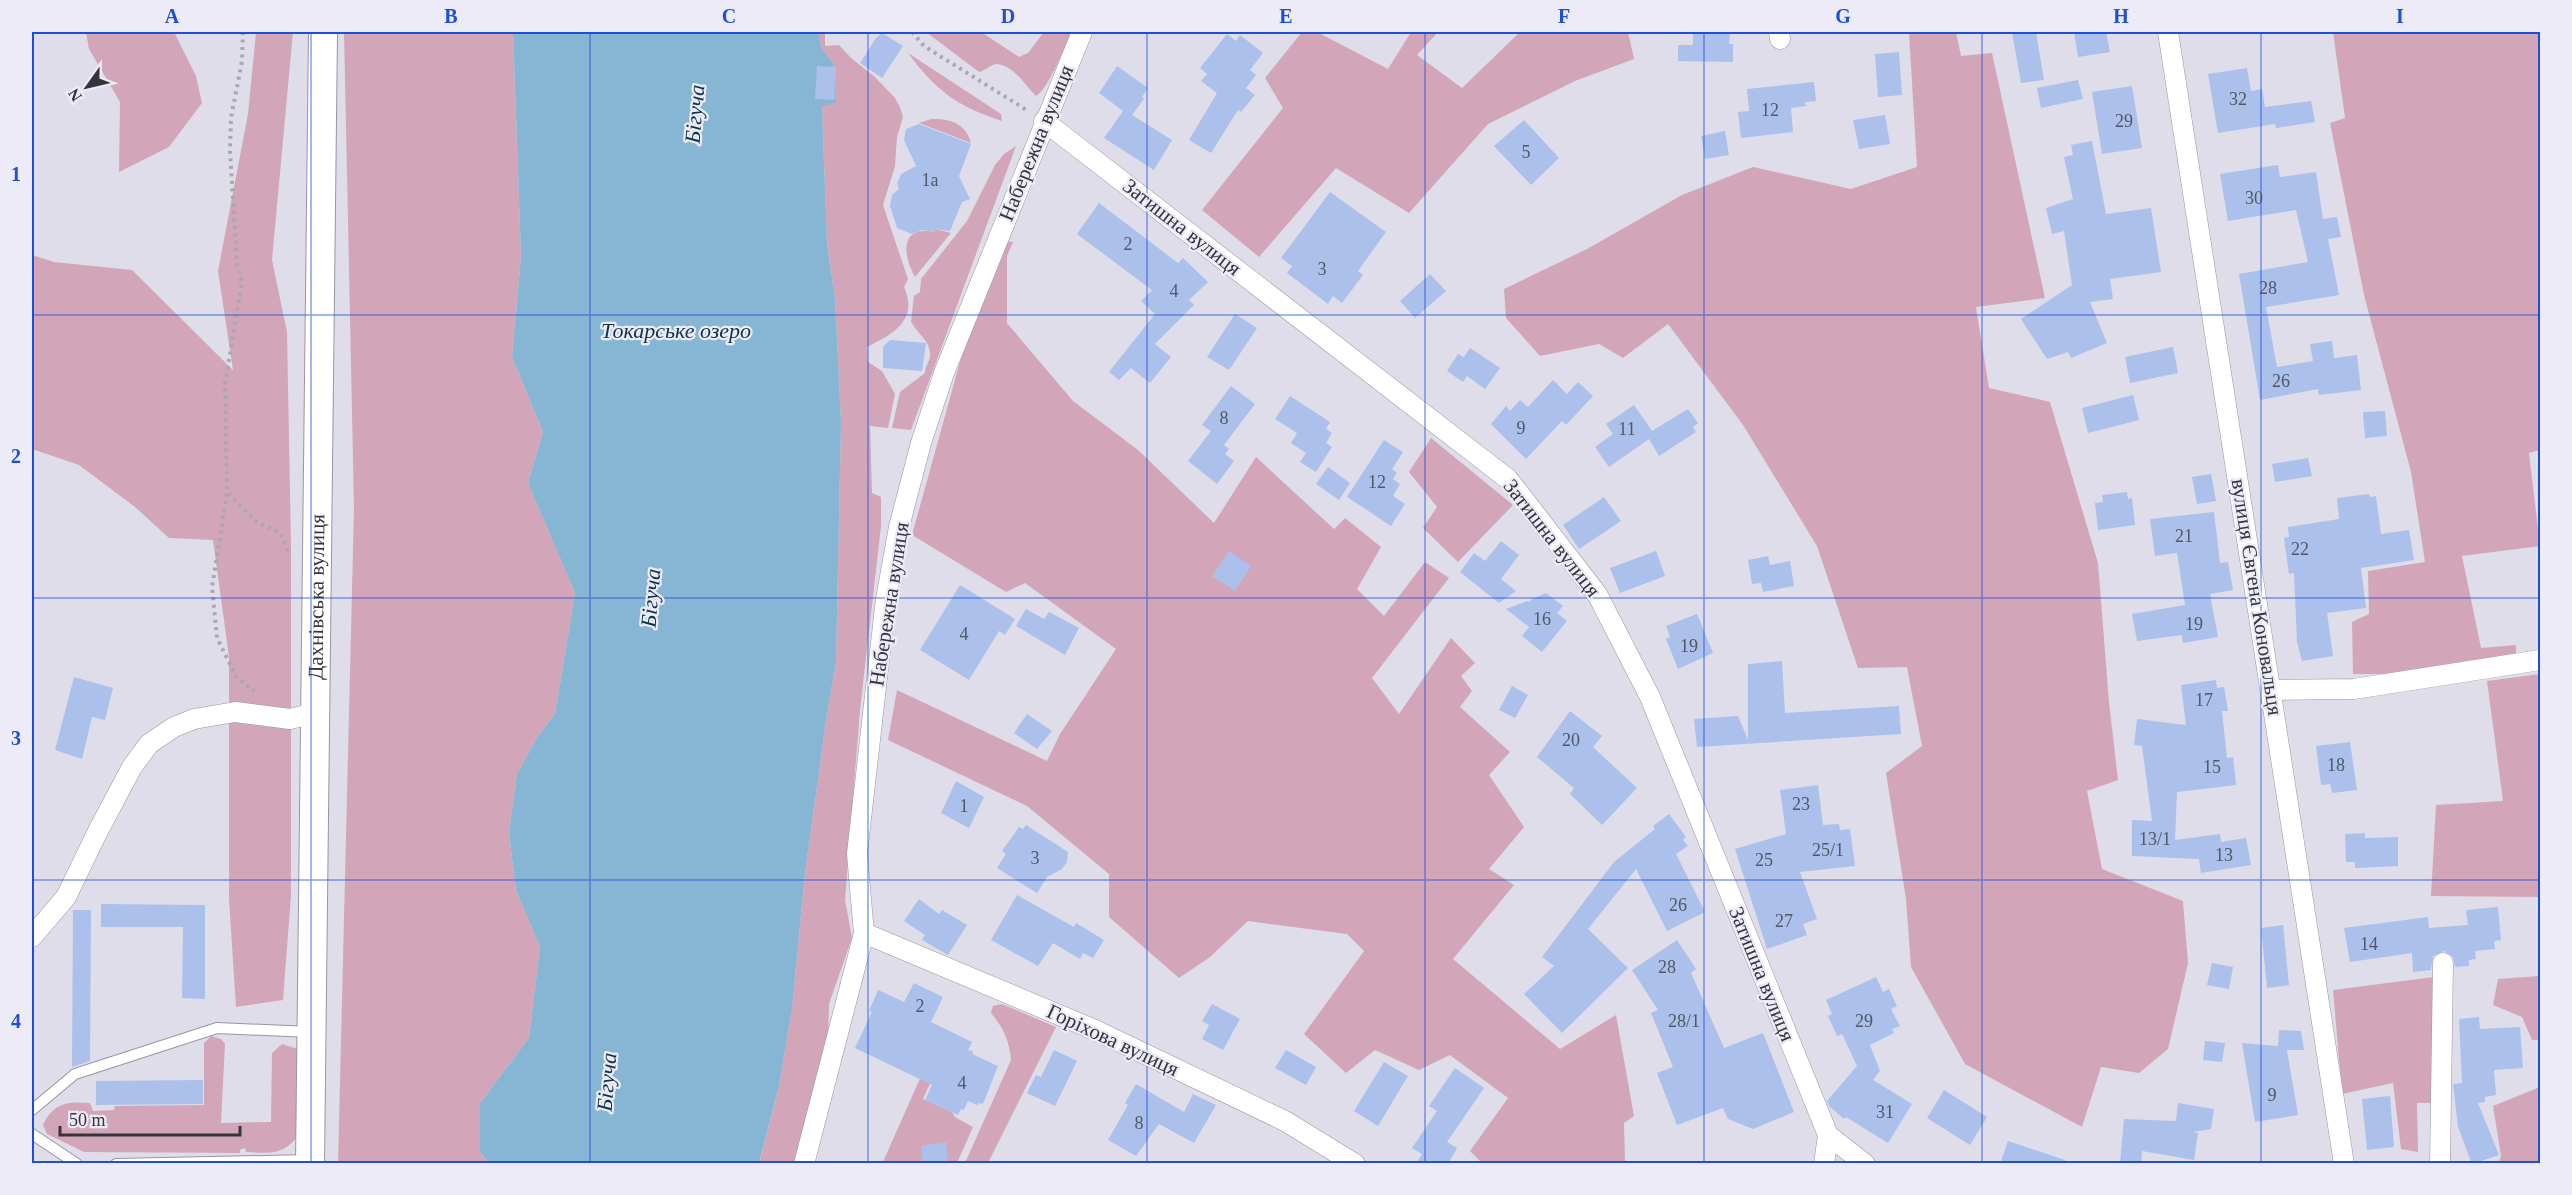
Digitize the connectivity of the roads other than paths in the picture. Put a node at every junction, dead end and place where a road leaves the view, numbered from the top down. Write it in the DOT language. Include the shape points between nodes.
graph roads {
  1 [pos="323,32"];
  2 [pos="1082,32"];
  3 [pos="2168,32"];
  4 [pos="1044,121"];
  5 [pos="2541,660"];
  6 [pos="2272,690"];
  7 [pos="302,716"];
  8 [pos="864,933"];
  9 [pos="32,937"];
  10 [pos="2443,963"];
  11 [pos="311,1032"];
  12 [pos="32,1110"];
  13 [pos="32,1134"];
  14 [pos="1828,1135"];
  15 [pos="310,1162"];
  16 [pos="199,1163"];
  17 [pos="77,1164"];
  18 [pos="116,1164"];
  19 [pos="804,1164"];
  20 [pos="1355,1164"];
  21 [pos="1824,1164"];
  22 [pos="1865,1164"];
  23 [pos="2344,1164"];
  24 [pos="2440,1164"];
  1 -- 7 [label="street, Дахнівська вулиця"];
  2 -- 4 [label="street, Набережна вулиця"];
  3 -- 6 [label="street, вулиця Євгена Коновальця"];
  4 -- 8 [label="street, Набережна вулиця" via="944,374 899,527 886,599 857,854"];
  4 -- 14 [label="street, Затишна вулиця" via="1508,479 1597,594 1650,697"];
  5 -- 6 [label="street" via="2354,689"];
  6 -- 23 [label="street, вулиця Євгена Коновальця"];
  7 -- 9 [label="street" via="235,712 194,719 148,744 132,767 66,897"];
  7 -- 11 [label="street, Дахнівська вулиця"];
  8 -- 19 [label="street, Набережна вулиця"];
  8 -- 20 [label="street, Горіхова вулиця" via="1095,1030 1285,1121"];
  10 -- 24 [label="street"];
  11 -- 12 [label="lane" via="217,1028 75,1074"];
  11 -- 15 [label="street, Дахнівська вулиця"];
  13 -- 17 [label="lane"];
  14 -- 21 [label="street, Затишна вулиця"];
  14 -- 22 [label="street, Затишна вулиця"];
  15 -- 16 [label="lane"];
  16 -- 18 [label="lane"];
}
